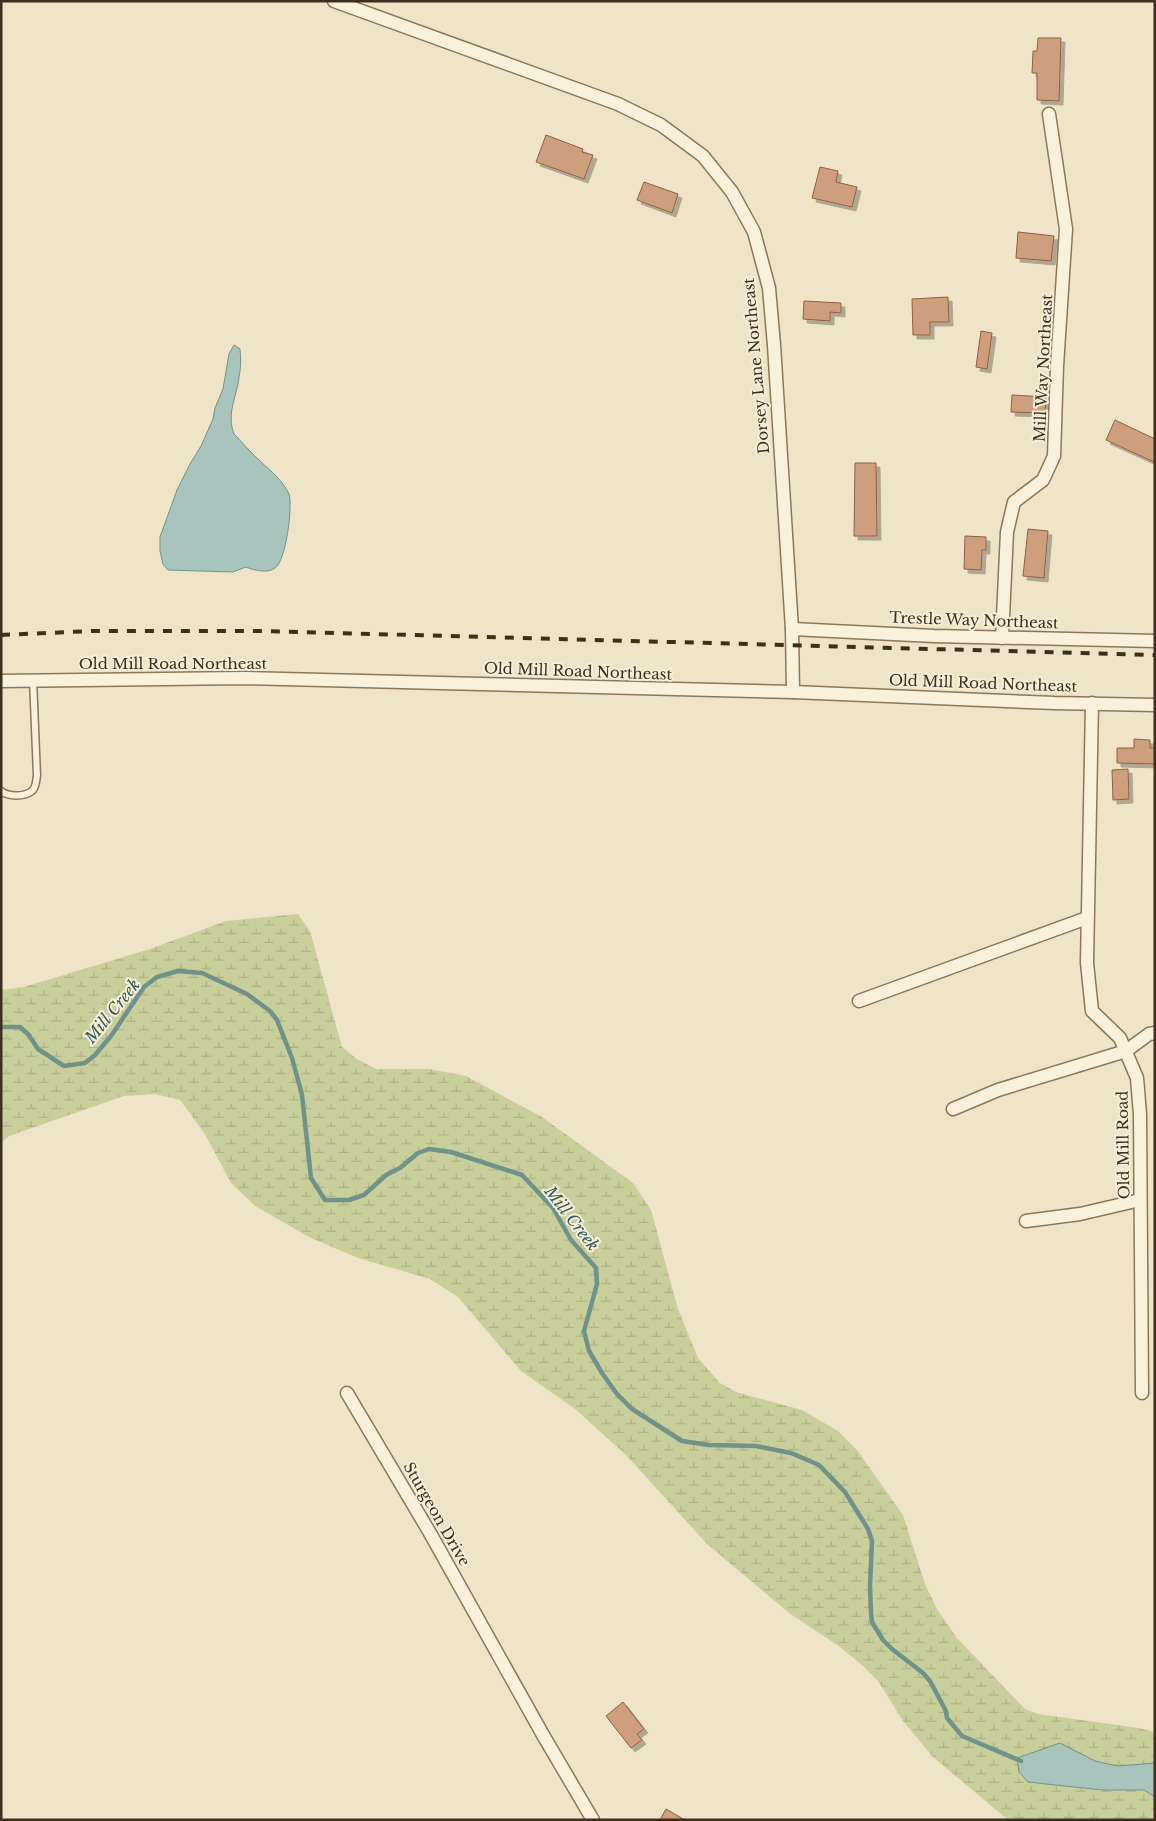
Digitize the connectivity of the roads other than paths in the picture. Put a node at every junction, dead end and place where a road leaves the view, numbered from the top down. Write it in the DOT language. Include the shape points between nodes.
graph roads {
  1 [pos="334,1"];
  2 [pos="1049,114"];
  3 [pos="792,629"];
  4 [pos="1002,638"];
  5 [pos="1155,641"];
  6 [pos="33,679"];
  7 [pos="1,681"];
  8 [pos="793,692"];
  9 [pos="1092,703"];
  10 [pos="1155,704"];
  11 [pos="1,791"];
  12 [pos="1087,918"];
  13 [pos="859,1001"];
  14 [pos="1155,1033"];
  15 [pos="1126,1051"];
  16 [pos="953,1108"];
  17 [pos="1140,1200"];
  18 [pos="1026,1221"];
  19 [pos="1142,1392"];
  20 [pos="347,1393"];
  21 [pos="594,1820"];
  1 -- 3 [label="street, Dorsey Lane Northeast" via="618,104 661,125 703,156 732,192 754,232 769,288"];
  2 -- 4 [label="street, Mill Way Northeast" via="1066,229 1054,456 1043,480 1014,502 1007,532"];
  3 -- 4 [label="street, Trestle Way Northeast"];
  3 -- 8 [label="street, Dorsey Lane Northeast"];
  4 -- 5 [label="street, Trestle Way Northeast"];
  6 -- 7 [label="street, Old Mill Road Northeast"];
  6 -- 8 [label="street, Old Mill Road Northeast" via="244,678"];
  6 -- 11 [label="lane" via="35,787 30,793 15,796"];
  8 -- 9 [label="street, Old Mill Road Northeast"];
  9 -- 10 [label="street, Old Mill Road Northeast"];
  9 -- 12 [label="street, Old Mill Road"];
  12 -- 13 [label="street"];
  12 -- 15 [label="street, Old Mill Road" via="1092,1011 1120,1038"];
  14 -- 15 [label="street"];
  15 -- 16 [label="street" via="998,1090"];
  15 -- 17 [label="street, Old Mill Road" via="1138,1087"];
  17 -- 18 [label="street" via="1080,1214"];
  17 -- 19 [label="street, Old Mill Road"];
  20 -- 21 [label="street, Sturgeon Drive"];
}
